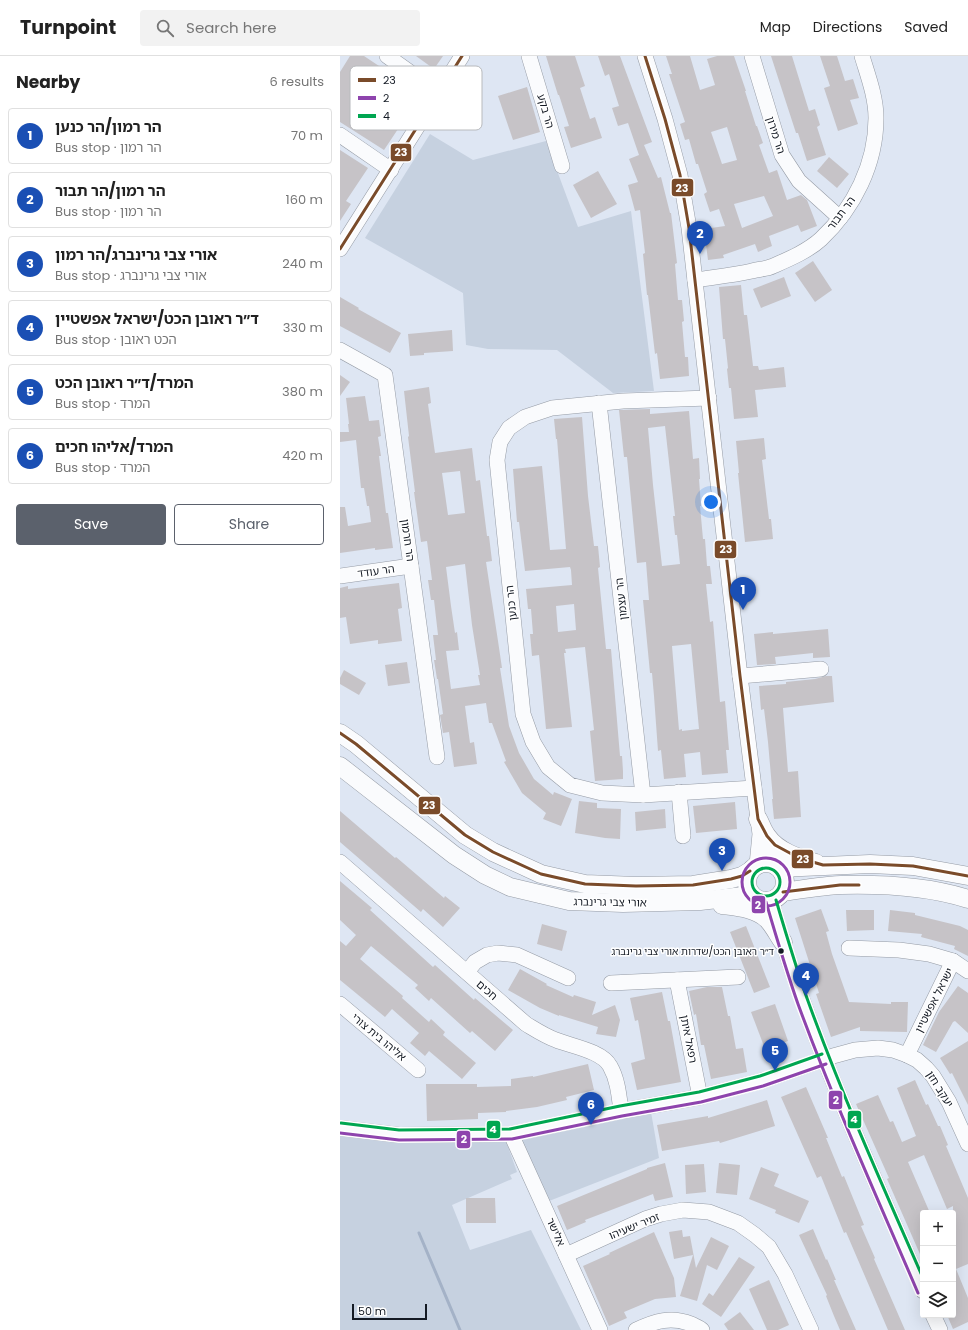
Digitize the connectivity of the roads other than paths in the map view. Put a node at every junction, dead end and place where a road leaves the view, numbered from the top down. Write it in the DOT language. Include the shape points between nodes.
graph roads {
  1 [pos="387,56"];
  2 [pos="462,56"];
  3 [pos="529,56"];
  4 [pos="645,56"];
  5 [pos="752,56"];
  6 [pos="862,56"];
  7 [pos="401,66"];
  8 [pos="456,66"];
  9 [pos="416,130"];
  10 [pos="340,135"];
  11 [pos="562,166"];
  12 [pos="391,170"];
  13 [pos="840,218"];
  14 [pos="341,244"];
  15 [pos="696,280"];
  16 [pos="340,350"];
  17 [pos="709,398"];
  18 [pos="599,403"];
  19 [pos="411,566"];
  20 [pos="340,576"];
  21 [pos="821,669"];
  22 [pos="740,676"];
  23 [pos="340,733"];
  24 [pos="437,757"];
  25 [pos="340,766"];
  26 [pos="754,788"];
  27 [pos="679,792"];
  28 [pos="643,795"];
  29 [pos="759,826"];
  30 [pos="683,836"];
  31 [pos="340,862"];
  32 [pos="822,866"];
  33 [pos="764,867"];
  34 [pos="968,876"];
  35 [pos="752,895"];
  36 [pos="777,896"];
  37 [pos="968,899"];
  38 [pos="700,901"];
  39 [pos="783,942"];
  40 [pos="849,948"];
  41 [pos="954,961"];
  42 [pos="968,971"];
  43 [pos="466,972"];
  44 [pos="568,978"];
  45 [pos="738,978"];
  46 [pos="677,980"];
  47 [pos="611,983"];
  48 [pos="340,1004"];
  49 [pos="907,1055"];
  50 [pos="824,1059"];
  51 [pos="418,1070"];
  52 [pos="700,1097"];
  53 [pos="621,1111"];
  54 [pos="340,1128"];
  55 [pos="511,1134"];
  56 [pos="968,1144"];
  57 [pos="566,1255"];
  58 [pos="920,1284"];
  59 [pos="934,1318"];
  60 [pos="600,1330"];
  61 [pos="636,1330"];
  62 [pos="702,1330"];
  63 [pos="811,1330"];
  64 [pos="940,1330"];
  1 -- 7 [label="street"];
  2 -- 8 [label="street"];
  3 -- 11 [label="street, הר בקע"];
  4 -- 15 [label="street" via="680,175"];
  5 -- 13 [label="street, הר מירון" via="782,155 800,181"];
  6 -- 13 [label="street, הר תבור" via="871,84 876,116 875,140 868,170 854,198"];
  9 -- 12 [label="street"];
  10 -- 12 [label="street"];
  12 -- 14 [label="street"];
  13 -- 15 [label="street, הר תבור" via="820,240 803,252 772,267"];
  15 -- 17 [label="street"];
  16 -- 19 [label="street, הר חרמון" via="385,375"];
  17 -- 18 [label="street, הר כנען"];
  17 -- 22 [label="street"];
  18 -- 28 [label="street, הר עצמון"];
  18 -- 28 [label="street, הר כנען" via="552,408 525,417 509,428 500,442 497,460 523,714 533,742 548,767 570,784 602,793"];
  19 -- 20 [label="street, הר עודד"];
  19 -- 24 [label="street, הר חרמון"];
  21 -- 22 [label="street"];
  22 -- 26 [label="street"];
  23 -- 33 [label="main road, אורי צבי גרינברג" via="465,835 493,852 541,874 585,884 693,885 731,880"];
  25 -- 38 [label="main road, אורי צבי גרינברג" via="454,855 510,887 569,901"];
  26 -- 27 [label="street, הר כנען"];
  26 -- 29 [label="street"];
  27 -- 28 [label="street, הר כנען"];
  27 -- 30 [label="street"];
  29 -- 32 [label="main road" via="775,844 793,855"];
  29 -- 33 [label="street"];
  31 -- 43 [label="street, חכים"];
  32 -- 33 [label="main road, אורי צבי גרינברג"];
  32 -- 34 [label="main road, אורי צבי גרינברג" via="913,866"];
  33 -- 35 [label="main road" via="748,877 747,884"];
  33 -- 36 [label="main road" via="784,876 785,887"];
  35 -- 36 [label="main road" via="761,901"];
  35 -- 38 [label="main road, אורי צבי גרינברג"];
  36 -- 37 [label="main road" via="840,885 887,886 955,894"];
  36 -- 39 [label="street"];
  38 -- 39 [label="main road" via="744,908 757,913 768,919"];
  39 -- 50 [label="street"];
  40 -- 41 [label="street" via="899,950"];
  41 -- 42 [label="street, ישראל אפשטיין"];
  41 -- 49 [label="street, ישראל אפשטיין"];
  43 -- 44 [label="street" via="475,962 487,955 498,953 517,955"];
  43 -- 53 [label="street, חכים" via="526,1024 542,1034 604,1058 617,1085"];
  45 -- 46 [label="street"];
  46 -- 47 [label="street"];
  46 -- 52 [label="street, רפאל איתן"];
  48 -- 51 [label="street, אליהו בית צורי"];
  49 -- 50 [label="street, יעקב חזן" via="878,1048 855,1050"];
  49 -- 56 [label="street, יעקב חזן" via="917,1060 933,1076 949,1102"];
  50 -- 52 [label="street, יעקב חזן" via="761,1081"];
  50 -- 58 [label="street"];
  52 -- 53 [label="street, יעקב חזן"];
  53 -- 55 [label="street, יעקב חזן"];
  54 -- 55 [label="street, יעקב חזן" via="399,1135"];
  55 -- 57 [label="street, אלישר"];
  57 -- 60 [label="street, אלישר"];
  57 -- 63 [label="street, זמיר ישעיהו" via="661,1214 683,1210 709,1212 738,1223 769,1247 785,1274"];
  59 -- 64 [label="street"];
  61 -- 62 [label="street" via="668,1319 683,1321"];
}
